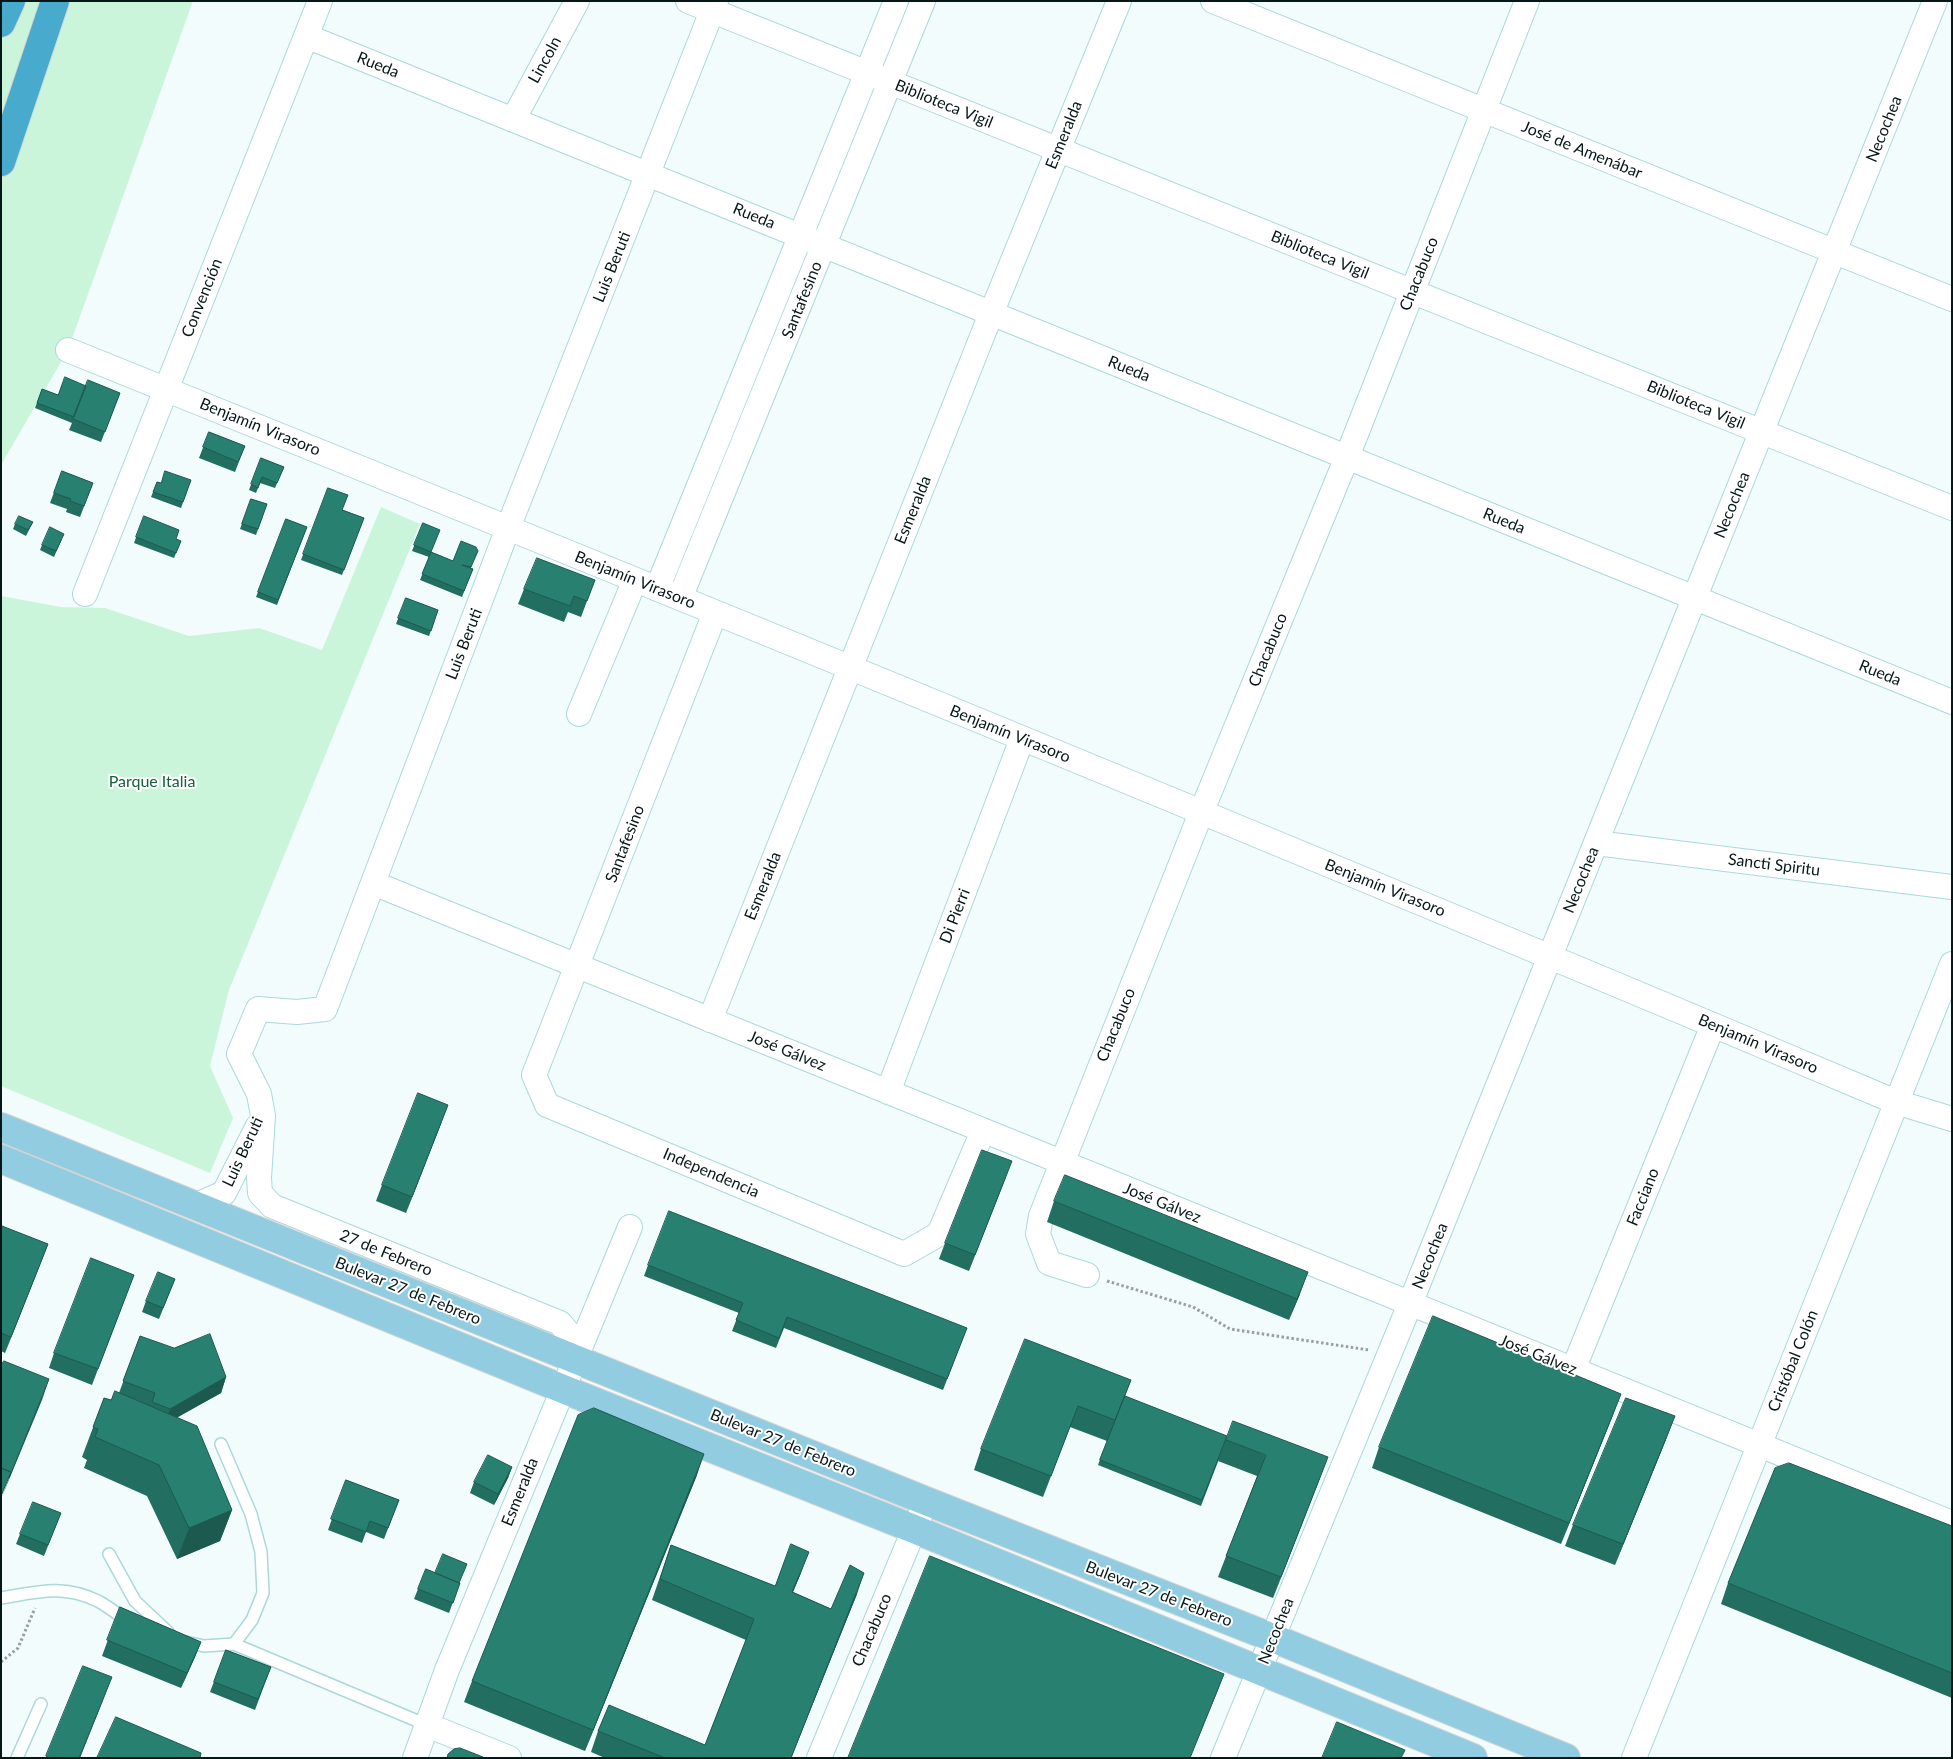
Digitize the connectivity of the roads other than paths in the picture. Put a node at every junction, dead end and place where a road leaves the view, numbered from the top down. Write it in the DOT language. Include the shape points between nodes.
graph roads {
  1 [pos="11,1"];
  2 [pos="46,1"];
  3 [pos="55,1"];
  4 [pos="320,1"];
  5 [pos="578,1"];
  6 [pos="688,1"];
  7 [pos="896,1"];
  8 [pos="923,1"];
  9 [pos="1119,1"];
  10 [pos="1212,1"];
  11 [pos="1527,1"];
  12 [pos="1935,1"];
  13 [pos="714,6"];
  14 [pos="1,23"];
  15 [pos="306,36"];
  16 [pos="867,73"];
  17 [pos="890,82"];
  18 [pos="1,104"];
  19 [pos="1484,110"];
  20 [pos="513,120"];
  21 [pos="1058,150"];
  22 [pos="1,162"];
  23 [pos="649,174"];
  24 [pos="801,235"];
  25 [pos="824,244"];
  26 [pos="1835,251"];
  27 [pos="1412,292"];
  28 [pos="1952,299"];
  29 [pos="992,314"];
  30 [pos="68,350"];
  31 [pos="166,390"];
  32 [pos="1762,432"];
  33 [pos="1347,457"];
  34 [pos="1952,508"];
  35 [pos="508,528"];
  36 [pos="635,580"];
  37 [pos="657,589"];
  38 [pos="85,594"];
  39 [pos="680,598"];
  40 [pos="1695,598"];
  41 [pos="715,613"];
  42 [pos="850,668"];
  43 [pos="1952,702"];
  44 [pos="579,714"];
  45 [pos="1022,739"];
  46 [pos="1201,813"];
  47 [pos="1596,842"];
  48 [pos="373,884"];
  49 [pos="1952,887"];
  50 [pos="1550,956"];
  51 [pos="1952,964"];
  52 [pos="577,966"];
  53 [pos="710,1020"];
  54 [pos="1713,1025"];
  55 [pos="534,1075"];
  56 [pos="888,1092"];
  57 [pos="1896,1102"];
  58 [pos="263,1116"];
  59 [pos="1952,1119"];
  60 [pos="1,1127"];
  61 [pos="983,1131"];
  62 [pos="1,1159"];
  63 [pos="1061,1162"];
  64 [pos="197,1205"];
  65 [pos="630,1227"];
  66 [pos="1086,1275"];
  67 [pos="1410,1304"];
  68 [pos="578,1353"];
  69 [pos="1573,1370"];
  70 [pos="563,1389"];
  71 [pos="221,1444"];
  72 [pos="1759,1445"];
  73 [pos="926,1501"];
  74 [pos="1952,1523"];
  75 [pos="914,1529"];
  76 [pos="109,1554"];
  77 [pos="1,1598"];
  78 [pos="1273,1638"];
  79 [pos="176,1640"];
  80 [pos="234,1644"];
  81 [pos="1260,1671"];
  82 [pos="41,1704"];
  83 [pos="427,1725"];
  84 [pos="17,1758"];
  85 [pos="415,1758"];
  86 [pos="509,1758"];
  87 [pos="819,1758"];
  88 [pos="1223,1758"];
  89 [pos="1473,1758"];
  90 [pos="1566,1758"];
  91 [pos="1634,1758"];
  1 -- 14 [label="highway"];
  2 -- 18 [label="highway"];
  3 -- 22 [label="highway"];
  4 -- 15 [label="street, Convención"];
  5 -- 20 [label="street, Lincoln"];
  6 -- 13 [label="street, Biblioteca Vigil"];
  7 -- 16 [label="street, Santafesino"];
  8 -- 17 [label="street, Santafesino"];
  9 -- 21 [label="street, Esmeralda"];
  10 -- 19 [label="street, José de Amenábar"];
  11 -- 19 [label="street, Chacabuco"];
  12 -- 26 [label="street, Necochea"];
  13 -- 16 [label="street, Biblioteca Vigil"];
  13 -- 23 [label="street, Luis Beruti"];
  15 -- 20 [label="street, Rueda"];
  15 -- 31 [label="street, Convención"];
  16 -- 17 [label="street, Biblioteca Vigil"];
  16 -- 24 [label="street, Santafesino"];
  17 -- 21 [label="street, Biblioteca Vigil"];
  17 -- 25 [label="street, Santafesino"];
  19 -- 26 [label="street, José de Amenábar"];
  19 -- 27 [label="street, Chacabuco"];
  20 -- 23 [label="street, Rueda"];
  21 -- 27 [label="street, Biblioteca Vigil"];
  21 -- 29 [label="street, Esmeralda"];
  23 -- 24 [label="street, Rueda"];
  23 -- 35 [label="street, Luis Beruti"];
  24 -- 25 [label="street, Rueda"];
  24 -- 37 [label="street, Santafesino"];
  25 -- 29 [label="street, Rueda"];
  25 -- 39 [label="street, Santafesino"];
  26 -- 28 [label="street, José de Amenábar"];
  26 -- 32 [label="street, Necochea"];
  27 -- 32 [label="street, Biblioteca Vigil"];
  27 -- 33 [label="street, Chacabuco"];
  29 -- 33 [label="street, Rueda"];
  29 -- 42 [label="street, Esmeralda"];
  30 -- 31 [label="street, Benjamín Virasoro"];
  31 -- 35 [label="street, Benjamín Virasoro"];
  31 -- 38 [label="street, Convención"];
  32 -- 34 [label="street, Biblioteca Vigil"];
  32 -- 40 [label="street, Necochea"];
  33 -- 40 [label="street, Rueda"];
  33 -- 46 [label="street, Chacabuco"];
  35 -- 36 [label="street, Benjamín Virasoro"];
  35 -- 48 [label="street, Luis Beruti"];
  36 -- 37 [label="street, Benjamín Virasoro"];
  36 -- 44 [label="street"];
  37 -- 39 [label="street, Benjamín Virasoro"];
  39 -- 41 [label="street, Benjamín Virasoro"];
  40 -- 43 [label="street, Rueda"];
  40 -- 47 [label="street, Necochea"];
  41 -- 42 [label="street, Benjamín Virasoro"];
  41 -- 52 [label="street, Santafesino"];
  42 -- 45 [label="street, Benjamín Virasoro"];
  42 -- 53 [label="street, Esmeralda"];
  45 -- 46 [label="street, Benjamín Virasoro"];
  45 -- 56 [label="street, Di Pierri"];
  46 -- 50 [label="street, Benjamín Virasoro"];
  46 -- 63 [label="street, Chacabuco"];
  47 -- 49 [label="street, Sancti Spiritu"];
  47 -- 50 [label="street, Necochea"];
  48 -- 52 [label="street, José Gálvez"];
  48 -- 58 [label="street, Luis Beruti" via="325,1010 258,1009 239,1054 259,1094"];
  50 -- 54 [label="street, Benjamín Virasoro"];
  50 -- 67 [label="street, Necochea"];
  51 -- 57 [label="street, Cristóbal Colón"];
  52 -- 53 [label="street, José Gálvez"];
  52 -- 55 [label="street, Santafesino"];
  53 -- 56 [label="street, José Gálvez"];
  54 -- 57 [label="street, Benjamín Virasoro"];
  54 -- 69 [label="street, Facciano"];
  55 -- 61 [label="street, Independencia" via="548,1105 904,1254 939,1234"];
  56 -- 61 [label="street, José Gálvez"];
  57 -- 59 [label="street, Benjamín Virasoro"];
  57 -- 72 [label="street, Cristóbal Colón"];
  58 -- 64 [label="street, Luis Beruti" via="224,1193"];
  58 -- 68 [label="street, 27 de Febrero" via="258,1178 260,1193 272,1206 560,1324"];
  60 -- 64 [label="main road, Bulevar 27 de Febrero"];
  61 -- 63 [label="street, José Gálvez"];
  62 -- 70 [label="main road, Bulevar 27 de Febrero"];
  63 -- 66 [label="street, Chacabuco" via="1041,1216 1038,1234 1049,1262"];
  63 -- 67 [label="street, José Gálvez"];
  64 -- 68 [label="main road, Bulevar 27 de Febrero"];
  65 -- 68 [label="street, Esmeralda"];
  67 -- 69 [label="street, José Gálvez"];
  67 -- 78 [label="street, Necochea"];
  68 -- 70 [label="street, Esmeralda"];
  68 -- 73 [label="main road, Bulevar 27 de Febrero"];
  69 -- 72 [label="street, José Gálvez"];
  70 -- 75 [label="main road, Bulevar 27 de Febrero"];
  70 -- 83 [label="street, Esmeralda"];
  71 -- 80 [label="lane" via="251,1514 261,1552 264,1592 252,1620"];
  72 -- 74 [label="street, José Gálvez"];
  72 -- 91 [label="street, Cristóbal Colón"];
  73 -- 75 [label="street, Chacabuco"];
  73 -- 78 [label="main road, Bulevar 27 de Febrero"];
  75 -- 81 [label="main road, Bulevar 27 de Febrero"];
  75 -- 87 [label="street, Chacabuco"];
  76 -- 79 [label="lane" via="135,1601"];
  77 -- 79 [label="lane" via="67,1590 98,1602 130,1623"];
  78 -- 81 [label="street, Necochea"];
  78 -- 90 [label="main road, Bulevar 27 de Febrero"];
  79 -- 80 [label="lane" via="204,1646"];
  80 -- 83 [label="lane"];
  81 -- 88 [label="street, Necochea"];
  81 -- 89 [label="main road, Bulevar 27 de Febrero"];
  82 -- 84 [label="lane"];
  83 -- 85 [label="street, Esmeralda"];
  83 -- 86 [label="street"];
}
